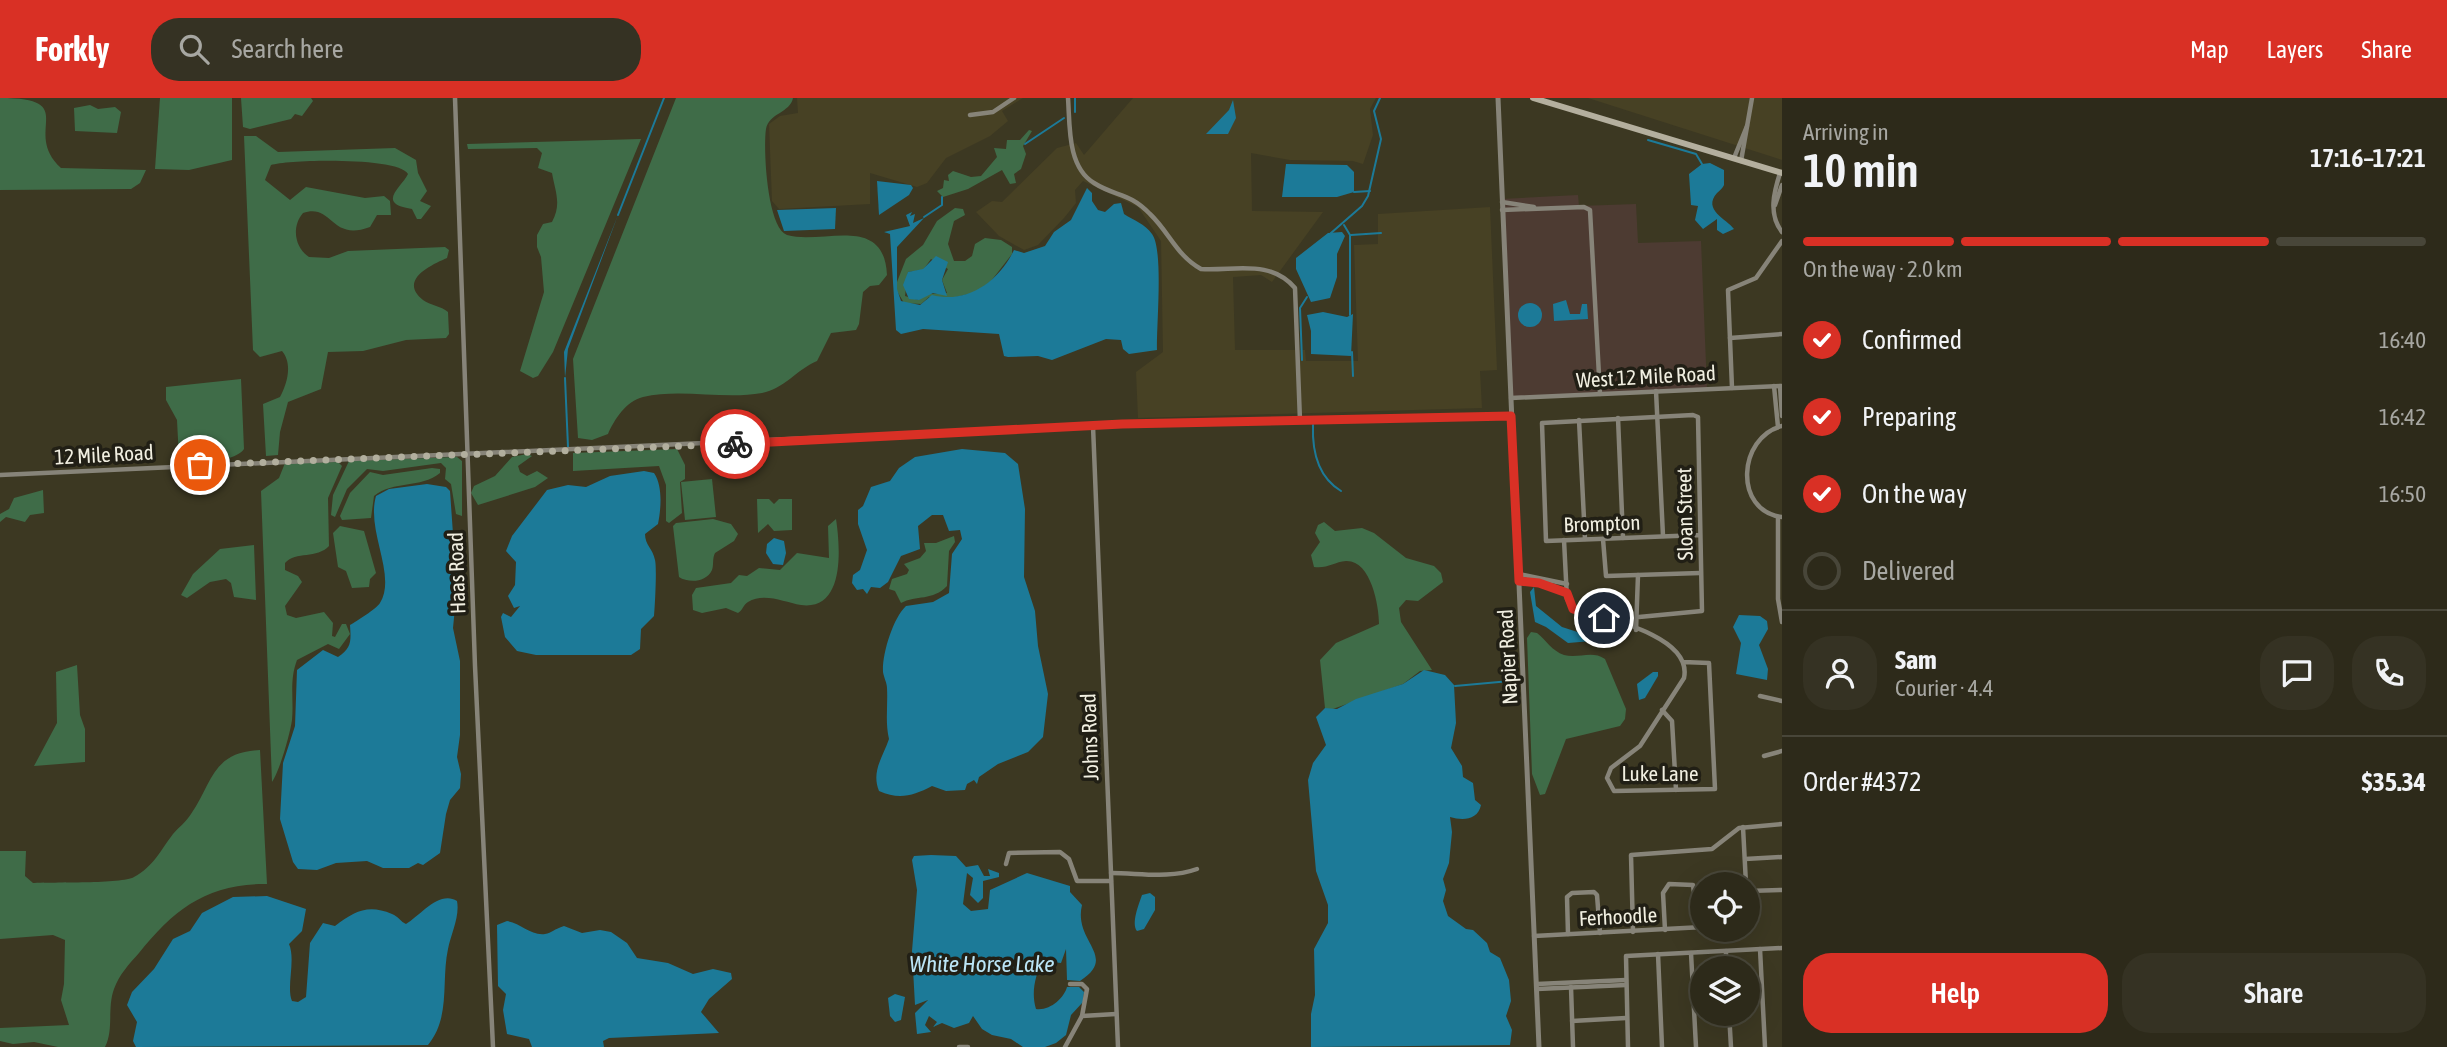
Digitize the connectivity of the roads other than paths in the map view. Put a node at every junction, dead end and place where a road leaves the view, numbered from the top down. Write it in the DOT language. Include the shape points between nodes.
graph roads {
  1 [pos="455,98"];
  2 [pos="1014,98"];
  3 [pos="1068,98"];
  4 [pos="1498,98"];
  5 [pos="1533,98"];
  6 [pos="1752,98"];
  7 [pos="970,115"];
  8 [pos="1737,160"];
  9 [pos="1781,173"];
  10 [pos="1782,184"];
  11 [pos="1777,191"];
  12 [pos="1502,202"];
  13 [pos="1539,208"];
  14 [pos="1502,210"];
  15 [pos="1782,232"];
  16 [pos="1782,241"];
  17 [pos="1782,334"];
  18 [pos="1730,338"];
  19 [pos="1779,386"];
  20 [pos="1732,388"];
  21 [pos="1656,391"];
  22 [pos="1600,394"];
  23 [pos="1511,398"];
  24 [pos="1778,405"];
  25 [pos="1511,416"];
  26 [pos="1657,416"];
  27 [pos="1782,416"];
  28 [pos="1618,418"];
  29 [pos="1579,420"];
  30 [pos="1300,421"];
  31 [pos="1093,426"];
  32 [pos="1780,427"];
  33 [pos="467,454"];
  34 [pos="0,475"];
  35 [pos="1780,517"];
  36 [pos="1700,535"];
  37 [pos="1663,536"];
  38 [pos="1603,538"];
  39 [pos="1623,538"];
  40 [pos="1585,539"];
  41 [pos="1564,540"];
  42 [pos="1700,573"];
  43 [pos="1638,575"];
  44 [pos="1519,577"];
  45 [pos="1567,584"];
  46 [pos="1567,593"];
  47 [pos="1639,617"];
  48 [pos="1782,622"];
  49 [pos="1636,630"];
  50 [pos="1683,662"];
  51 [pos="1760,696"];
  52 [pos="1782,701"];
  53 [pos="1662,710"];
  54 [pos="1782,751"];
  55 [pos="1764,756"];
  56 [pos="1676,790"];
  57 [pos="1782,824"];
  58 [pos="1743,827"];
  59 [pos="1782,858"];
  60 [pos="1745,859"];
  61 [pos="1006,864"];
  62 [pos="1197,869"];
  63 [pos="1746,872"];
  64 [pos="1111,873"];
  65 [pos="1111,881"];
  66 [pos="1690,885"];
  67 [pos="1782,890"];
  68 [pos="1760,891"];
  69 [pos="1690,928"];
  70 [pos="1665,930"];
  71 [pos="1633,932"];
  72 [pos="1600,933"];
  73 [pos="1568,934"];
  74 [pos="1534,936"];
  75 [pos="1782,948"];
  76 [pos="1760,949"];
  77 [pos="1726,951"];
  78 [pos="1691,953"];
  79 [pos="1658,954"];
  80 [pos="1726,956"];
  81 [pos="1626,982"];
  82 [pos="1070,984"];
  83 [pos="1571,985"];
  84 [pos="1537,986"];
  85 [pos="1116,1014"];
  86 [pos="1082,1016"];
  87 [pos="1626,1018"];
  88 [pos="1572,1021"];
  89 [pos="1730,1026"];
  90 [pos="493,1047"];
  91 [pos="959,1047"];
  92 [pos="968,1047"];
  93 [pos="1065,1047"];
  94 [pos="1118,1047"];
  95 [pos="1539,1047"];
  96 [pos="1573,1047"];
  97 [pos="1628,1047"];
  98 [pos="1662,1047"];
  99 [pos="1696,1047"];
  100 [pos="1731,1047"];
  101 [pos="1765,1047"];
  1 -- 33 [label="street, Haas Road"];
  2 -- 7 [label="street" via="993,112"];
  3 -- 30 [label="street" via="1073,157 1092,183 1133,197 1153,216 1174,248 1201,270 1264,268 1283,275 1295,288"];
  4 -- 12 [label="street, Napier Road"];
  5 -- 8 [label="main road"];
  6 -- 8 [label="street"];
  8 -- 9 [label="main road"];
  9 -- 11 [label="street"];
  10 -- 11 [label="street"];
  11 -- 15 [label="street" via="1775,221"];
  12 -- 13 [label="street"];
  12 -- 14 [label="street, Napier Road"];
  13 -- 14 [label="street"];
  13 -- 22 [label="street" via="1584,207 1591,214"];
  14 -- 23 [label="street, Napier Road"];
  16 -- 18 [label="street" via="1756,278 1728,290"];
  17 -- 18 [label="street"];
  18 -- 20 [label="street"];
  19 -- 20 [label="street, West 12 Mile Road"];
  19 -- 24 [label="street"];
  20 -- 21 [label="street, West 12 Mile Road"];
  21 -- 22 [label="street, West 12 Mile Road"];
  21 -- 26 [label="street"];
  22 -- 23 [label="street, West 12 Mile Road"];
  23 -- 25 [label="street, Napier Road"];
  24 -- 27 [label="street"];
  24 -- 32 [label="street"];
  25 -- 30 [label="street, 12 Mile Road"];
  25 -- 44 [label="street, Napier Road"];
  26 -- 28 [label="street"];
  26 -- 36 [label="street, Sloan Street" via="1698,417"];
  26 -- 37 [label="street"];
  28 -- 29 [label="street"];
  28 -- 39 [label="street"];
  29 -- 40 [label="street"];
  29 -- 41 [label="street, Brompton" via="1542,423 1546,541"];
  30 -- 31 [label="street, 12 Mile Road"];
  31 -- 33 [label="street, 12 Mile Road"];
  31 -- 64 [label="street, Johns Road"];
  32 -- 35 [label="street" via="1756,441 1747,463 1756,503"];
  33 -- 34 [label="street, 12 Mile Road"];
  33 -- 90 [label="street, Haas Road"];
  35 -- 48 [label="street" via="1778,599"];
  36 -- 37 [label="street, Brompton"];
  36 -- 42 [label="street, Sloan Street"];
  37 -- 39 [label="street, Brompton"];
  38 -- 39 [label="street, Brompton"];
  38 -- 40 [label="street, Brompton"];
  38 -- 43 [label="street" via="1606,576"];
  40 -- 41 [label="street, Brompton"];
  41 -- 45 [label="street"];
  42 -- 43 [label="street"];
  42 -- 47 [label="street, Sloan Street" via="1702,611"];
  43 -- 47 [label="street"];
  44 -- 45 [label="street"];
  44 -- 46 [label="street"];
  44 -- 74 [label="street, Napier Road"];
  45 -- 46 [label="street"];
  46 -- 49 [label="street" via="1573,609"];
  47 -- 49 [label="street"];
  49 -- 50 [label="street" via="1665,640"];
  50 -- 53 [label="street" via="1684,678"];
  50 -- 56 [label="street, Luke Lane" via="1709,663 1715,789"];
  51 -- 52 [label="street"];
  53 -- 56 [label="street" via="1672,721"];
  53 -- 56 [label="street, Luke Lane" via="1640,746 1611,768 1608,783 1619,793"];
  54 -- 55 [label="street"];
  57 -- 58 [label="street"];
  58 -- 60 [label="street"];
  58 -- 71 [label="street" via="1712,849 1631,855"];
  59 -- 60 [label="street"];
  60 -- 63 [label="street"];
  61 -- 65 [label="street" via="1009,853 1055,850 1069,859 1077,881"];
  62 -- 64 [label="street" via="1143,876"];
  64 -- 65 [label="street, Johns Road"];
  65 -- 85 [label="street, Johns Road"];
  66 -- 70 [label="street" via="1664,887"];
  67 -- 68 [label="street"];
  69 -- 70 [label="street, Ferhoodle"];
  70 -- 71 [label="street, Ferhoodle"];
  71 -- 72 [label="street, Ferhoodle"];
  72 -- 73 [label="street, Ferhoodle"];
  72 -- 73 [label="street" via="1597,895 1580,892 1567,897"];
  73 -- 74 [label="street, Ferhoodle"];
  74 -- 84 [label="street, Napier Road"];
  75 -- 76 [label="street"];
  76 -- 77 [label="street"];
  76 -- 101 [label="street"];
  77 -- 78 [label="street"];
  77 -- 80 [label="street"];
  78 -- 79 [label="street"];
  78 -- 99 [label="street"];
  79 -- 81 [label="street" via="1626,956"];
  79 -- 98 [label="street"];
  81 -- 83 [label="street"];
  81 -- 87 [label="street"];
  82 -- 86 [label="street" via="1087,989"];
  83 -- 84 [label="street"];
  83 -- 88 [label="street"];
  84 -- 95 [label="street, Napier Road"];
  85 -- 86 [label="street"];
  85 -- 94 [label="street, Johns Road"];
  86 -- 93 [label="street"];
  87 -- 88 [label="street"];
  87 -- 97 [label="street"];
  88 -- 96 [label="street"];
  89 -- 100 [label="street"];
  91 -- 92 [label="street"];
}
